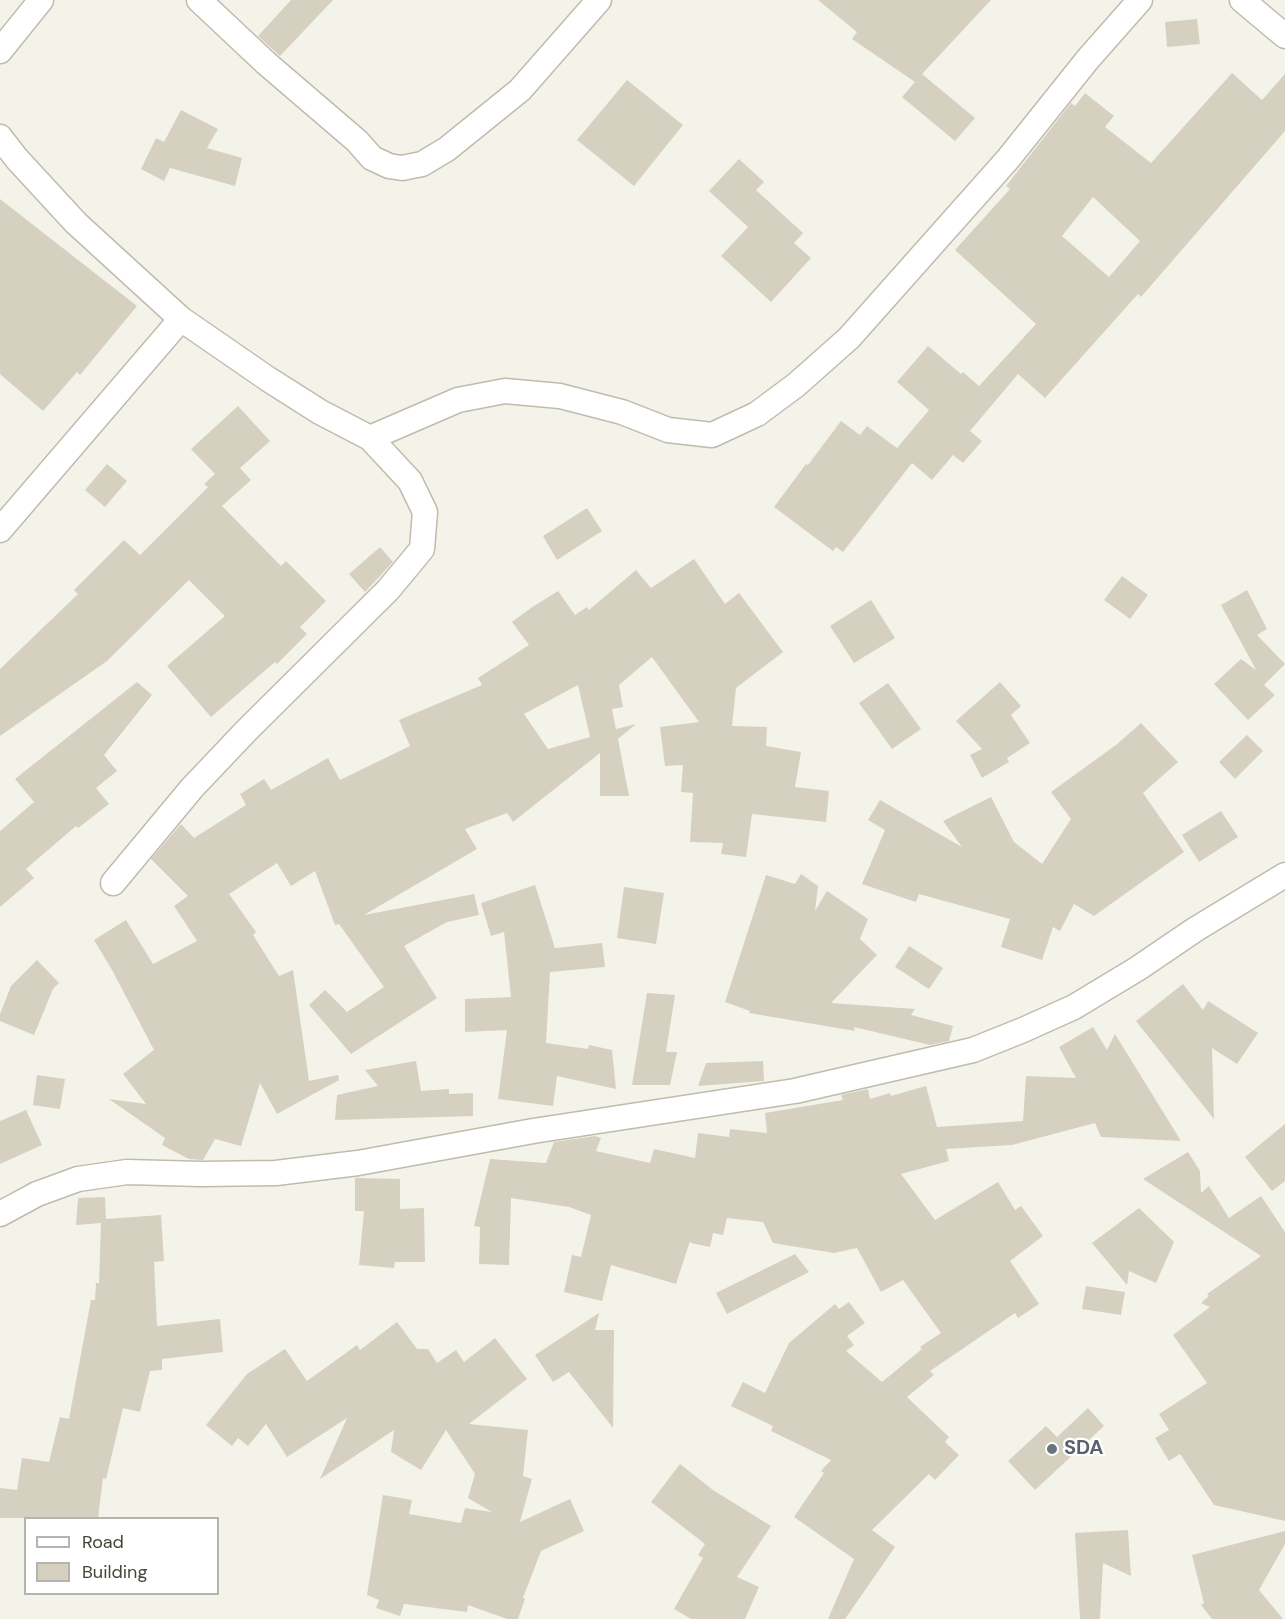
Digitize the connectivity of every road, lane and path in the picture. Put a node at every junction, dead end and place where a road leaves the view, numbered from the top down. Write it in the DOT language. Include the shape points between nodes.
graph roads {
  1 [pos="41,0"];
  2 [pos="199,0"];
  3 [pos="599,0"];
  4 [pos="1140,0"];
  5 [pos="1242,0"];
  6 [pos="1282,28"];
  7 [pos="0,51"];
  8 [pos="0,137"];
  9 [pos="181,319"];
  10 [pos="370,438"];
  11 [pos="0,531"];
  12 [pos="1285,875"];
  13 [pos="113,883"];
  14 [pos="0,1214"];
  1 -- 7 [label="street"];
  2 -- 3 [label="street" via="372,158 402,168 422,164 447,149 520,90"];
  4 -- 10 [label="street" via="1008,159 849,338 757,414 712,435 668,430 622,411 560,396 505,391 458,400"];
  5 -- 6 [label="street"];
  8 -- 9 [label="street" via="76,223"];
  9 -- 10 [label="street" via="320,412"];
  9 -- 11 [label="street"];
  10 -- 13 [label="street" via="410,481 424,512 422,549 388,590 192,788"];
  12 -- 14 [label="street" via="1074,1007 973,1050 795,1091 533,1131 358,1163 276,1173 127,1172 78,1179 37,1194"];
}
